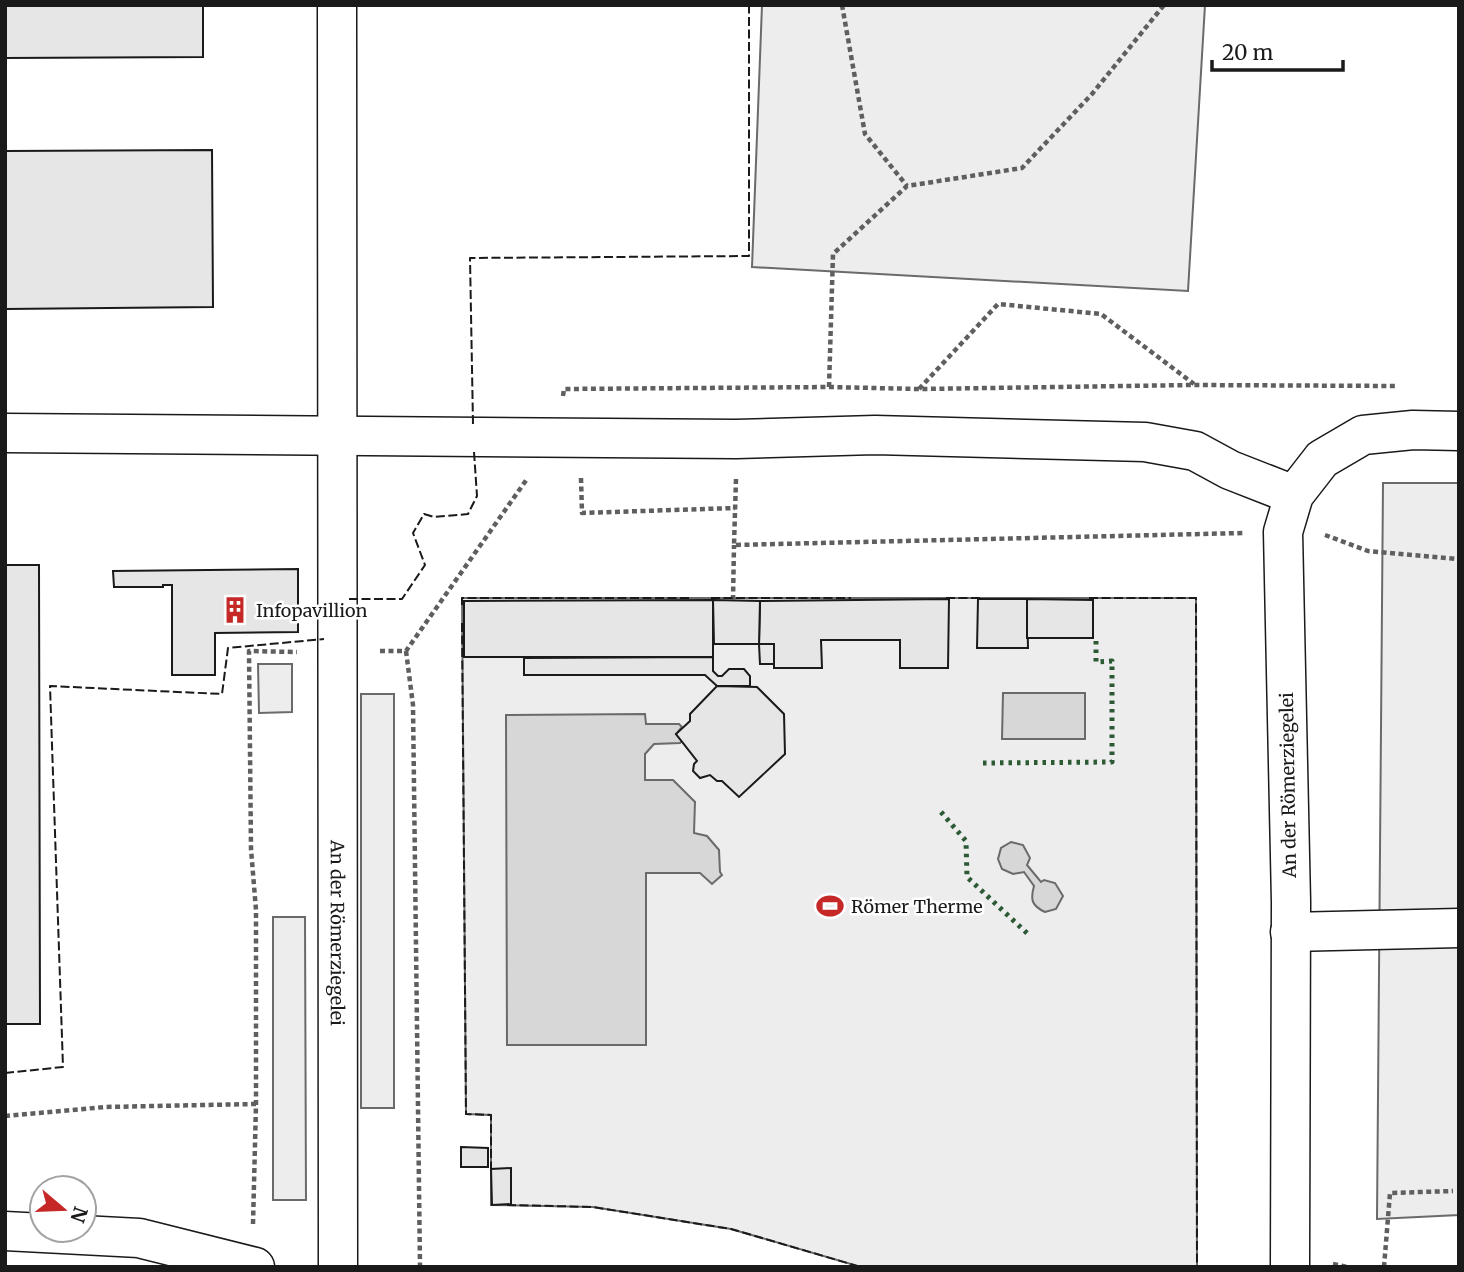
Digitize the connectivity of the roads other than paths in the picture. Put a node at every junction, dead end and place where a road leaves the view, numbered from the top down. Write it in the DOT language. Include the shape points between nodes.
graph roads {
  1 [pos="337,5"];
  2 [pos="1459,431"];
  3 [pos="5,433"];
  4 [pos="337,437"];
  5 [pos="1294,495"];
  6 [pos="1459,928"];
  7 [pos="1290,932"];
  8 [pos="5,1231"];
  9 [pos="254,1251"];
  10 [pos="338,1267"];
  11 [pos="1290,1267"];
  1 -- 4 [label="street, An der Römerziegelei"];
  2 -- 5 [label="street, An der Römerziegelei" via="1363,435 1322,459"];
  3 -- 4 [label="street"];
  4 -- 5 [label="street" via="830,436 1145,442 1195,451"];
  4 -- 10 [label="street, An der Römerziegelei"];
  5 -- 7 [label="street, An der Römerziegelei" via="1283,532"];
  6 -- 7 [label="street"];
  7 -- 11 [label="street, An der Römerziegelei"];
  8 -- 9 [label="street" via="139,1238"];
}
